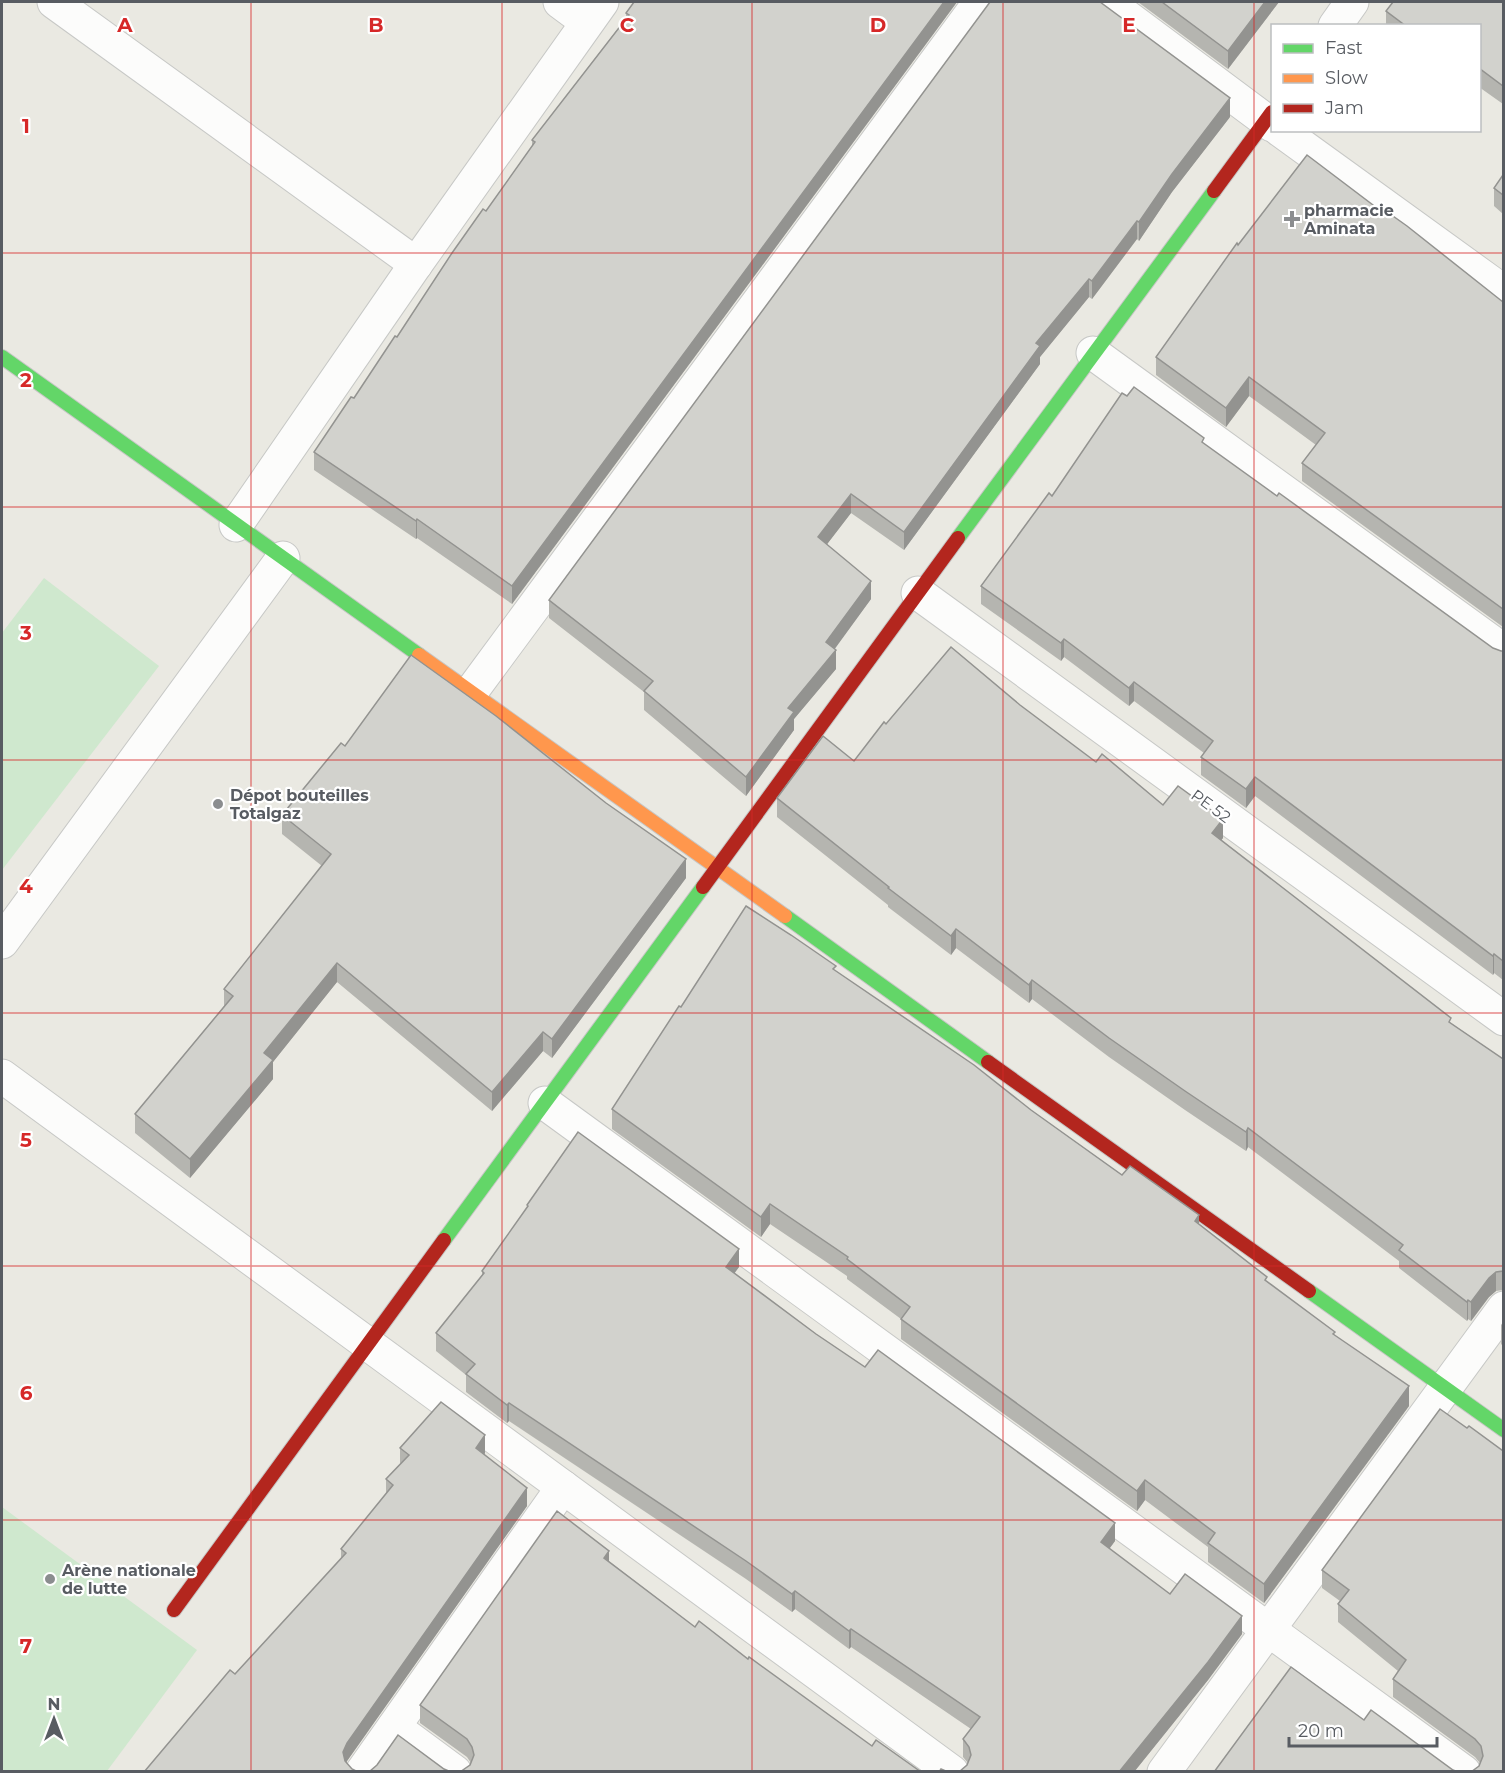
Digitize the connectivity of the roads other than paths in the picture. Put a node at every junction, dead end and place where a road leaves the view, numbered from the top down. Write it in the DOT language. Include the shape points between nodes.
graph roads {
  1 [pos="54,2"];
  2 [pos="560,2"];
  3 [pos="980,2"];
  4 [pos="1107,2"];
  5 [pos="1352,2"];
  6 [pos="595,12"];
  7 [pos="1336,24"];
  8 [pos="1271,121"];
  9 [pos="1271,125"];
  10 [pos="1287,132"];
  11 [pos="416,264"];
  12 [pos="1503,292"];
  13 [pos="1093,353"];
  14 [pos="2,357"];
  15 [pos="236,525"];
  16 [pos="283,558"];
  17 [pos="918,593"];
  18 [pos="1503,651"];
  19 [pos="471,692"];
  20 [pos="717,868"];
  21 [pos="2,942"];
  22 [pos="1503,1019"];
  23 [pos="2,1076"];
  24 [pos="545,1103"];
  25 [pos="1503,1308"];
  26 [pos="368,1345"];
  27 [pos="1445,1388"];
  28 [pos="1503,1430"];
  29 [pos="563,1487"];
  30 [pos="174,1610"];
  31 [pos="1268,1629"];
  32 [pos="394,1727"];
  33 [pos="362,1772"];
  34 [pos="455,1772"];
  35 [pos="952,1772"];
  36 [pos="1164,1772"];
  37 [pos="1464,1772"];
  1 -- 11 [label="street"];
  2 -- 6 [label="street"];
  3 -- 19 [label="street"];
  4 -- 8 [label="street"];
  5 -- 7 [label="street"];
  6 -- 11 [label="street"];
  9 -- 13 [label="street"];
  10 -- 12 [label="street"];
  11 -- 15 [label="street"];
  13 -- 17 [label="street"];
  13 -- 18 [label="street"];
  14 -- 15 [label="street"];
  15 -- 16 [label="street"];
  16 -- 19 [label="street"];
  16 -- 21 [label="street"];
  17 -- 20 [label="street"];
  17 -- 22 [label="street, PE 52"];
  19 -- 20 [label="street"];
  20 -- 24 [label="street"];
  20 -- 27 [label="street"];
  23 -- 26 [label="street"];
  24 -- 26 [label="street"];
  24 -- 31 [label="street"];
  25 -- 27 [label="street"];
  26 -- 29 [label="street"];
  26 -- 30 [label="street"];
  27 -- 28 [label="street"];
  27 -- 31 [label="street"];
  29 -- 32 [label="street"];
  29 -- 35 [label="street"];
  31 -- 36 [label="street"];
  31 -- 37 [label="street"];
  32 -- 33 [label="street"];
  32 -- 34 [label="street"];
}
